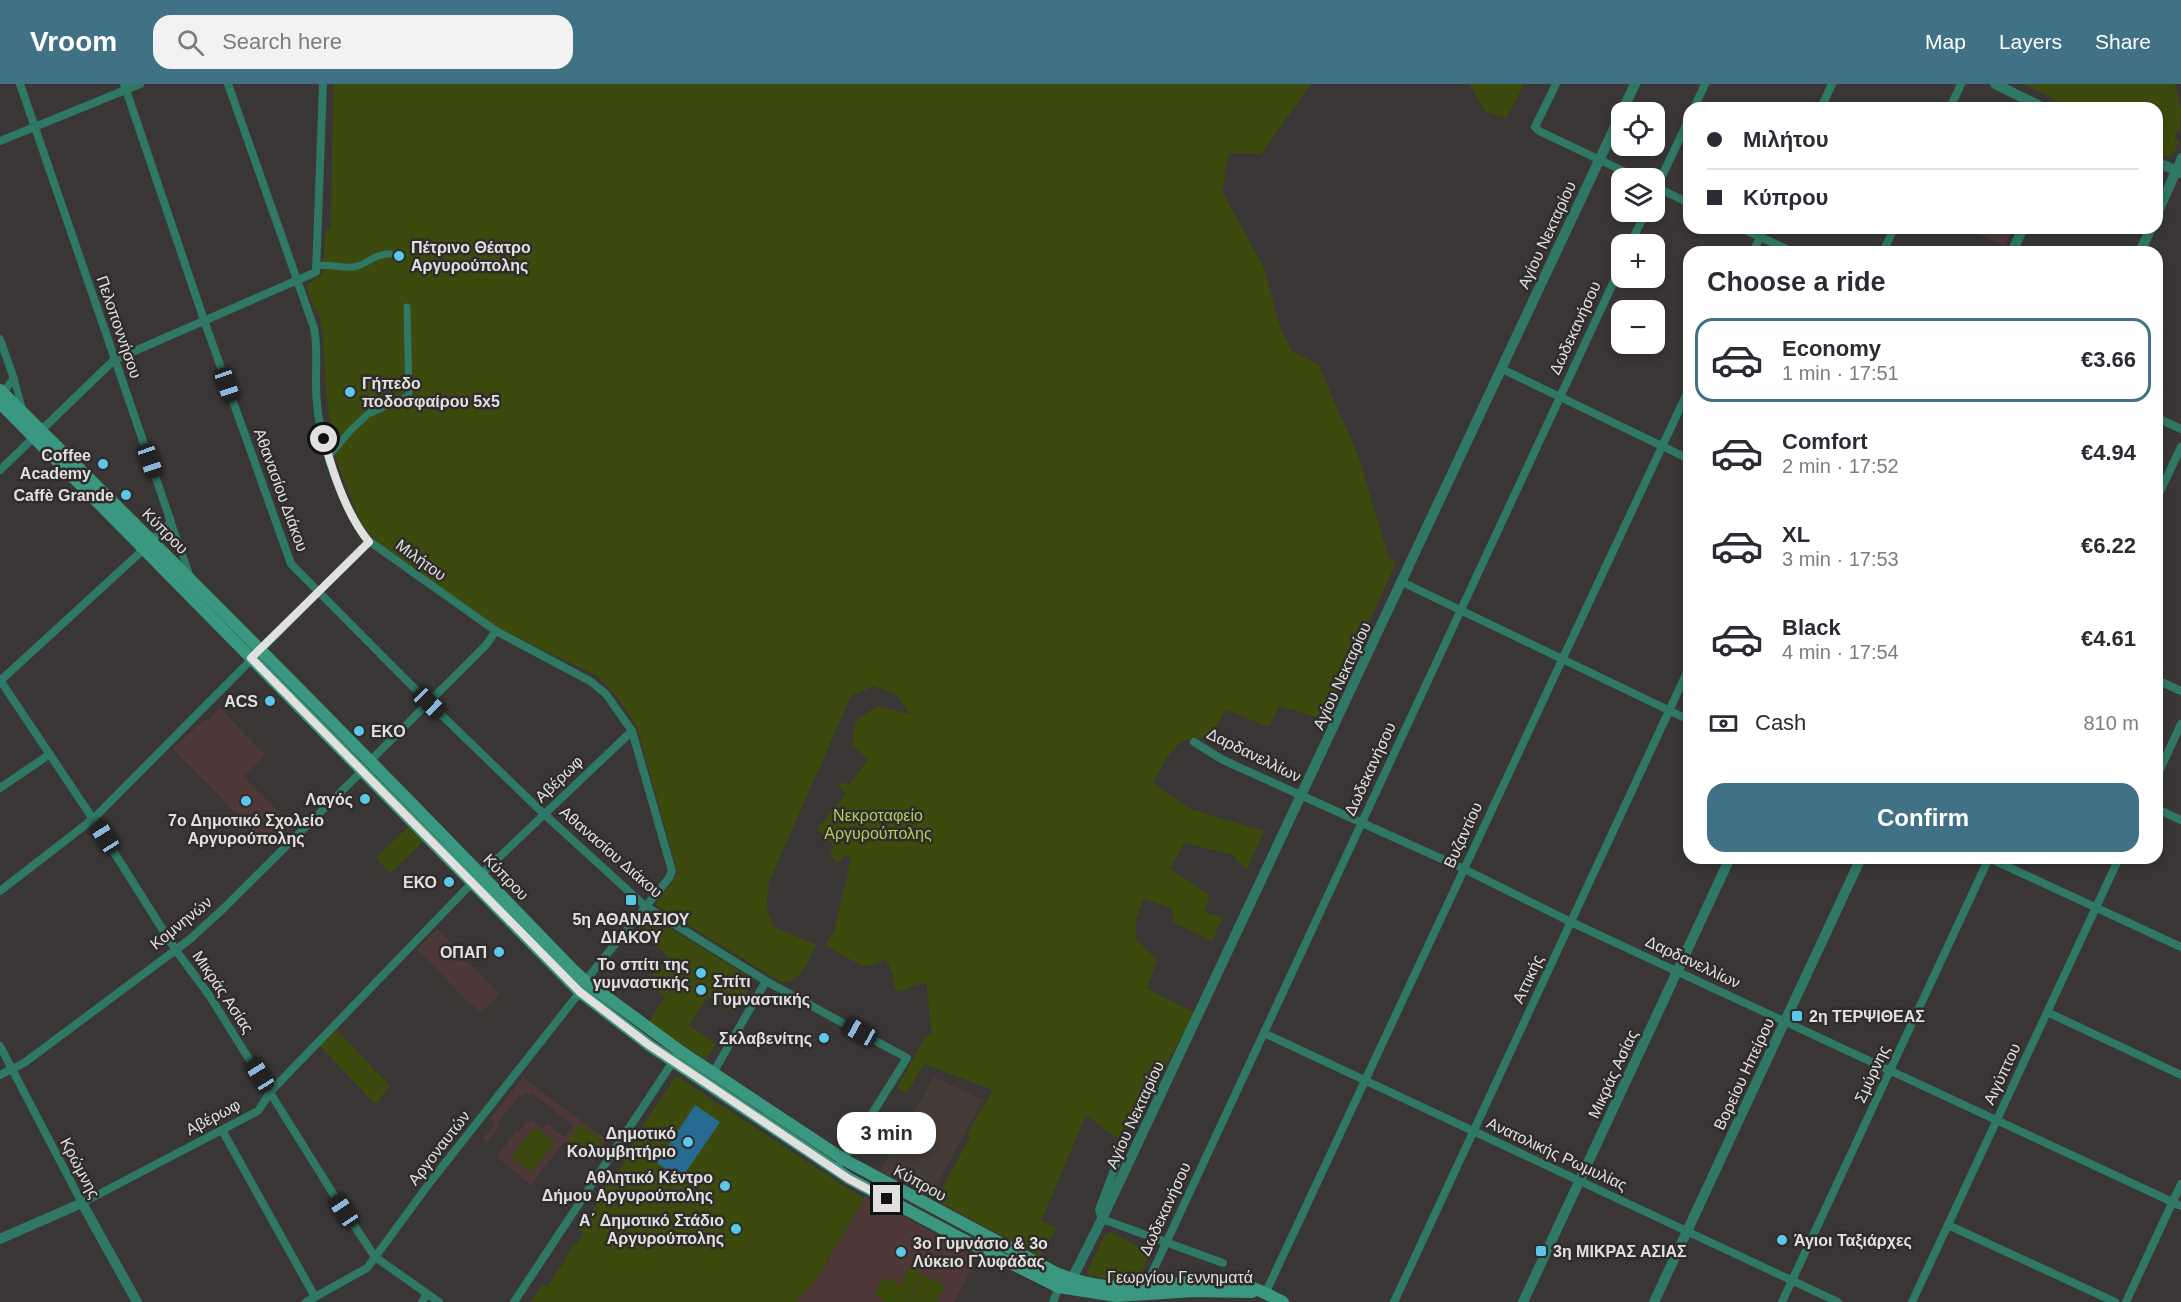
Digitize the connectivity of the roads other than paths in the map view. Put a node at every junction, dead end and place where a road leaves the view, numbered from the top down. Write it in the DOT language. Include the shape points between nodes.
graph roads {
  1 [pos="20,84"];
  2 [pos="140,84"];
  3 [pos="228,84"];
  4 [pos="323,84"];
  5 [pos="1556,84"];
  6 [pos="1635,84"];
  7 [pos="1705,84"];
  8 [pos="1832,84"];
  9 [pos="1961,84"];
  10 [pos="1995,84"];
  11 [pos="125,87"];
  12 [pos="1697,102"];
  13 [pos="1824,102"];
  14 [pos="1953,102"];
  15 [pos="2032,102"];
  16 [pos="35,127"];
  17 [pos="1683,131"];
  18 [pos="0,141"];
  19 [pos="2181,157"];
  20 [pos="1599,159"];
  21 [pos="2163,165"];
  22 [pos="1617,168"];
  23 [pos="1665,168"];
  24 [pos="2179,172"];
  25 [pos="1665,193"];
  26 [pos="1683,201"];
  27 [pos="2163,203"];
  28 [pos="1754,234"];
  29 [pos="1761,234"];
  30 [pos="1760,237"];
  31 [pos="1756,246"];
  32 [pos="1780,246"];
  33 [pos="390,254"];
  34 [pos="317,266"];
  35 [pos="297,280"];
  36 [pos="1611,287"];
  37 [pos="407,307"];
  38 [pos="204,320"];
  39 [pos="0,339"];
  40 [pos="114,360"];
  41 [pos="1502,369"];
  42 [pos="14,379"];
  43 [pos="1,396"];
  44 [pos="1560,396"];
  45 [pos="372,398"];
  46 [pos="1683,402"];
  47 [pos="372,412"];
  48 [pos="24,415"];
  49 [pos="2163,421"];
  50 [pos="2181,429"];
  51 [pos="37,434"];
  52 [pos="1662,447"];
  53 [pos="2181,447"];
  54 [pos="328,456"];
  55 [pos="1683,456"];
  56 [pos="0,470"];
  57 [pos="2163,485"];
  58 [pos="171,522"];
  59 [pos="369,542"];
  60 [pos="148,545"];
  61 [pos="191,580"];
  62 [pos="1402,582"];
  63 [pos="319,591"];
  64 [pos="1460,610"];
  65 [pos="496,631"];
  66 [pos="255,654"];
  67 [pos="1562,660"];
  68 [pos="0,680"];
  69 [pos="1683,681"];
  70 [pos="2163,683"];
  71 [pos="2181,691"];
  72 [pos="429,703"];
  73 [pos="1669,711"];
  74 [pos="1683,717"];
  75 [pos="2181,724"];
  76 [pos="632,731"];
  77 [pos="1194,742"];
  78 [pos="50,754"];
  79 [pos="370,761"];
  80 [pos="2163,763"];
  81 [pos="362,771"];
  82 [pos="0,788"];
  83 [pos="1302,795"];
  84 [pos="2163,812"];
  85 [pos="544,814"];
  86 [pos="93,819"];
  87 [pos="2181,820"];
  88 [pos="1362,822"];
  89 [pos="1727,864"];
  90 [pos="1858,864"];
  91 [pos="1986,864"];
  92 [pos="2002,864"];
  93 [pos="2116,864"];
  94 [pos="1464,869"];
  95 [pos="480,874"];
  96 [pos="471,884"];
  97 [pos="0,891"];
  98 [pos="645,906"];
  99 [pos="2096,907"];
  100 [pos="1571,922"];
  101 [pos="2181,947"];
  102 [pos="175,949"];
  103 [pos="1677,972"];
  104 [pos="766,981"];
  105 [pos="582,987"];
  106 [pos="2047,1012"];
  107 [pos="1785,1021"];
  108 [pos="1263,1033"];
  109 [pos="0,1046"];
  110 [pos="676,1056"];
  111 [pos="12,1070"];
  112 [pos="1890,1070"];
  113 [pos="713,1073"];
  114 [pos="0,1075"];
  115 [pos="2181,1075"];
  116 [pos="1365,1081"];
  117 [pos="271,1091"];
  118 [pos="1997,1120"];
  119 [pos="222,1130"];
  120 [pos="1473,1131"];
  121 [pos="1124,1143"];
  122 [pos="843,1159"];
  123 [pos="836,1171"];
  124 [pos="1580,1181"];
  125 [pos="2181,1184"];
  126 [pos="82,1203"];
  127 [pos="2177,1205"];
  128 [pos="1102,1219"];
  129 [pos="1948,1225"];
  130 [pos="1687,1231"];
  131 [pos="0,1239"];
  132 [pos="1167,1241"];
  133 [pos="375,1257"];
  134 [pos="1223,1263"];
  135 [pos="1072,1279"];
  136 [pos="1792,1280"];
  137 [pos="1146,1286"];
  138 [pos="1059,1287"];
  139 [pos="1225,1293"];
  140 [pos="315,1297"];
  141 [pos="424,1298"];
  142 [pos="1266,1298"];
  143 [pos="137,1302"];
  144 [pos="306,1302"];
  145 [pos="439,1302"];
  146 [pos="514,1302"];
  147 [pos="1053,1302"];
  148 [pos="1241,1302"];
  149 [pos="1283,1302"];
  150 [pos="1394,1302"];
  151 [pos="1523,1302"];
  152 [pos="1654,1302"];
  153 [pos="1782,1302"];
  154 [pos="1838,1302"];
  155 [pos="1912,1302"];
  156 [pos="2115,1302"];
  157 [pos="2126,1302"];
  1 -- 16 [label="street, Πελοποννήσου"];
  2 -- 11 [label="street"];
  3 -- 35 [label="street, Μιλήτου"];
  4 -- 34 [label="street"];
  5 -- 20 [label="street" via="1535,127"];
  6 -- 20 [label="street, Αγίου Νεκταρίου"];
  7 -- 12 [label="street"];
  8 -- 13 [label="street"];
  9 -- 14 [label="street"];
  10 -- 15 [label="street"];
  11 -- 16 [label="street"];
  11 -- 38 [label="street, Αθανασίου Διάκου"];
  16 -- 18 [label="street"];
  16 -- 40 [label="street, Πελοποννήσου"];
  17 -- 23 [label="street"];
  19 -- 24 [label="street"];
  20 -- 22 [label="street"];
  20 -- 41 [label="street, Αγίου Νεκταρίου"];
  21 -- 24 [label="street"];
  24 -- 27 [label="street"];
  25 -- 26 [label="street"];
  28 -- 30 [label="street"];
  29 -- 30 [label="street"];
  30 -- 31 [label="street"];
  30 -- 32 [label="street"];
  33 -- 34 [label="street" via="353,267"];
  34 -- 35 [label="street" via="316,272"];
  35 -- 38 [label="street"];
  35 -- 54 [label="street, Μιλήτου" via="316,339 316,400"];
  36 -- 44 [label="street, Δωδεκανήσου"];
  37 -- 47 [label="street" via="409,396"];
  38 -- 40 [label="street"];
  38 -- 63 [label="street, Αθανασίου Διάκου" via="288,559"];
  39 -- 42 [label="street"];
  40 -- 51 [label="street"];
  40 -- 58 [label="street, Πελοποννήσου"];
  41 -- 44 [label="street"];
  41 -- 62 [label="street, Αγίου Νεκταρίου"];
  42 -- 43 [label="street"];
  42 -- 48 [label="street"];
  43 -- 48 [label="main road, Κύπρου"];
  43 -- 51 [label="main road, Κύπρου"];
  44 -- 52 [label="street"];
  44 -- 64 [label="street, Δωδεκανήσου"];
  45 -- 47 [label="street"];
  46 -- 52 [label="street, Βυζαντίου"];
  47 -- 54 [label="street"];
  48 -- 51 [label="main road, Κύπρου"];
  49 -- 50 [label="street"];
  51 -- 56 [label="street"];
  51 -- 60 [label="main road, Κύπρου"];
  52 -- 55 [label="street"];
  52 -- 67 [label="street, Βυζαντίου"];
  53 -- 57 [label="street"];
  54 -- 59 [label="street, Μιλήτου" via="353,517"];
  58 -- 60 [label="street"];
  58 -- 61 [label="street, Πελοποννήσου"];
  59 -- 63 [label="street"];
  59 -- 65 [label="street, Μιλήτου"];
  60 -- 61 [label="main road, Κύπρου"];
  60 -- 66 [label="main road, Κύπρου"];
  60 -- 68 [label="street"];
  61 -- 66 [label="main road, Κύπρου"];
  62 -- 64 [label="street"];
  62 -- 83 [label="street, Αγίου Νεκταρίου"];
  63 -- 66 [label="street"];
  63 -- 72 [label="street, Αθανασίου Διάκου"];
  64 -- 67 [label="street"];
  64 -- 88 [label="street, Δωδεκανήσου"];
  65 -- 72 [label="street"];
  65 -- 76 [label="street, Μιλήτου" via="598,686"];
  66 -- 79 [label="main road, Κύπρου"];
  66 -- 81 [label="main road, Κύπρου"];
  66 -- 86 [label="street"];
  67 -- 73 [label="street"];
  67 -- 94 [label="street, Βυζαντίου"];
  68 -- 78 [label="street, Μικράς Ασίας"];
  69 -- 73 [label="street, Αττικής"];
  70 -- 71 [label="street"];
  72 -- 79 [label="street"];
  72 -- 85 [label="street, Αθανασίου Διάκου"];
  73 -- 74 [label="street"];
  73 -- 100 [label="street, Αττικής"];
  75 -- 80 [label="street"];
  76 -- 85 [label="street, Αβέρωφ"];
  76 -- 98 [label="street, Μιλήτου" via="672,871"];
  77 -- 83 [label="street, Δαρδανελλίων" via="1223,760"];
  78 -- 82 [label="street"];
  78 -- 86 [label="street, Μικράς Ασίας"];
  79 -- 95 [label="main road, Κύπρου"];
  81 -- 96 [label="main road, Κύπρου"];
  81 -- 102 [label="street, Κομνηνών" via="223,909"];
  83 -- 88 [label="street, Δαρδανελλίων"];
  83 -- 128 [label="street, Αγίου Νεκταρίου"];
  84 -- 87 [label="street"];
  85 -- 95 [label="street, Αβέρωφ"];
  85 -- 98 [label="street, Αθανασίου Διάκου"];
  86 -- 97 [label="street"];
  86 -- 102 [label="street, Μικράς Ασίας"];
  88 -- 94 [label="street, Δαρδανελλίων"];
  88 -- 108 [label="street, Δωδεκανήσου"];
  89 -- 103 [label="street, Μικράς Ασίας"];
  90 -- 107 [label="street, Βορείου Ηπείρου"];
  91 -- 112 [label="street, Σμύρνης"];
  92 -- 99 [label="street"];
  93 -- 99 [label="street, Αιγύπτου"];
  94 -- 100 [label="street, Δαρδανελλίων"];
  94 -- 116 [label="street, Βυζαντίου"];
  95 -- 96 [label="street, Αβέρωφ"];
  95 -- 105 [label="main road, Κύπρου"];
  96 -- 105 [label="main road, Κύπρου"];
  96 -- 117 [label="street, Αβέρωφ"];
  98 -- 104 [label="street, Αθανασίου Διάκου"];
  98 -- 105 [label="street, Αργοναυτών"];
  99 -- 101 [label="street"];
  99 -- 106 [label="street, Αιγύπτου"];
  100 -- 103 [label="street, Δαρδανελλίων"];
  100 -- 120 [label="street, Αττικής"];
  102 -- 111 [label="street, Κομνηνών"];
  102 -- 117 [label="street, Μικράς Ασίας"];
  103 -- 107 [label="street, Δαρδανελλίων"];
  103 -- 124 [label="street, Μικράς Ασίας"];
  104 -- 113 [label="street"];
  104 -- 122 [label="street, Αθανασίου Διάκου" via="907,1058"];
  105 -- 110 [label="main road, Κύπρου"];
  105 -- 133 [label="street, Αργοναυτών"];
  106 -- 115 [label="street"];
  106 -- 118 [label="street, Αιγύπτου"];
  107 -- 112 [label="street, Δαρδανελλίων"];
  107 -- 130 [label="street, Βορείου Ηπείρου"];
  108 -- 116 [label="street, Ανατολικής Ρωμυλίας"];
  108 -- 132 [label="street, Δωδεκανήσου"];
  109 -- 111 [label="street, Κρώμνης"];
  110 -- 113 [label="main road, Κύπρου"];
  110 -- 123 [label="main road, Κύπρου"];
  110 -- 146 [label="street"];
  111 -- 114 [label="street, Κομνηνών"];
  111 -- 126 [label="street, Κρώμνης"];
  112 -- 118 [label="street, Δαρδανελλίων"];
  112 -- 136 [label="street, Σμύρνης"];
  113 -- 122 [label="main road, Κύπρου"];
  116 -- 120 [label="street, Ανατολικής Ρωμυλίας"];
  116 -- 142 [label="street, Βυζαντίου"];
  117 -- 119 [label="street, Αβέρωφ" via="258,1111"];
  117 -- 133 [label="street, Μικράς Ασίας"];
  118 -- 127 [label="street, Δαρδανελλίων"];
  118 -- 129 [label="street, Αιγύπτου"];
  119 -- 126 [label="street, Αβέρωφ"];
  119 -- 140 [label="street"];
  120 -- 124 [label="street, Ανατολικής Ρωμυλίας"];
  120 -- 150 [label="street, Αττικής"];
  121 -- 128 [label="street" via="1099,1210"];
  122 -- 123 [label="street"];
  122 -- 135 [label="main road, Κύπρου"];
  123 -- 138 [label="main road, Κύπρου"];
  124 -- 130 [label="street, Ανατολικής Ρωμυλίας"];
  124 -- 151 [label="street, Μικράς Ασίας"];
  125 -- 127 [label="street"];
  126 -- 131 [label="street, Αβέρωφ"];
  126 -- 143 [label="street, Κρώμνης"];
  127 -- 157 [label="street"];
  128 -- 132 [label="street, Γεωργίου Γεννηματά"];
  128 -- 135 [label="street, Αγίου Νεκταρίου"];
  129 -- 155 [label="street, Αιγύπτου"];
  129 -- 156 [label="street"];
  130 -- 136 [label="street, Ανατολικής Ρωμυλίας"];
  130 -- 152 [label="street, Βορείου Ηπείρου"];
  132 -- 134 [label="street, Γεωργίου Γεννηματά"];
  132 -- 137 [label="street, Δωδεκανήσου"];
  133 -- 140 [label="street, Αργοναυτών" via="367,1268"];
  133 -- 141 [label="street, Μικράς Ασίας"];
  135 -- 137 [label="main road, Γεωργίου Γεννηματά" via="1110,1287"];
  135 -- 138 [label="street"];
  136 -- 153 [label="street, Σμύρνης"];
  136 -- 154 [label="street, Ανατολικής Ρωμυλίας"];
  137 -- 142 [label="main road, Γεωργίου Γεννηματά" via="1203,1281 1248,1286"];
  138 -- 139 [label="main road, Γεωργίου Γεννηματά" via="1116,1296"];
  138 -- 147 [label="street"];
  139 -- 142 [label="main road, Γεωργίου Γεννηματά"];
  139 -- 148 [label="main road"];
  140 -- 144 [label="street, Αργοναυτών"];
  141 -- 145 [label="street, Μικράς Ασίας"];
  142 -- 149 [label="main road, Γεωργίου Γεννηματά"];
}
